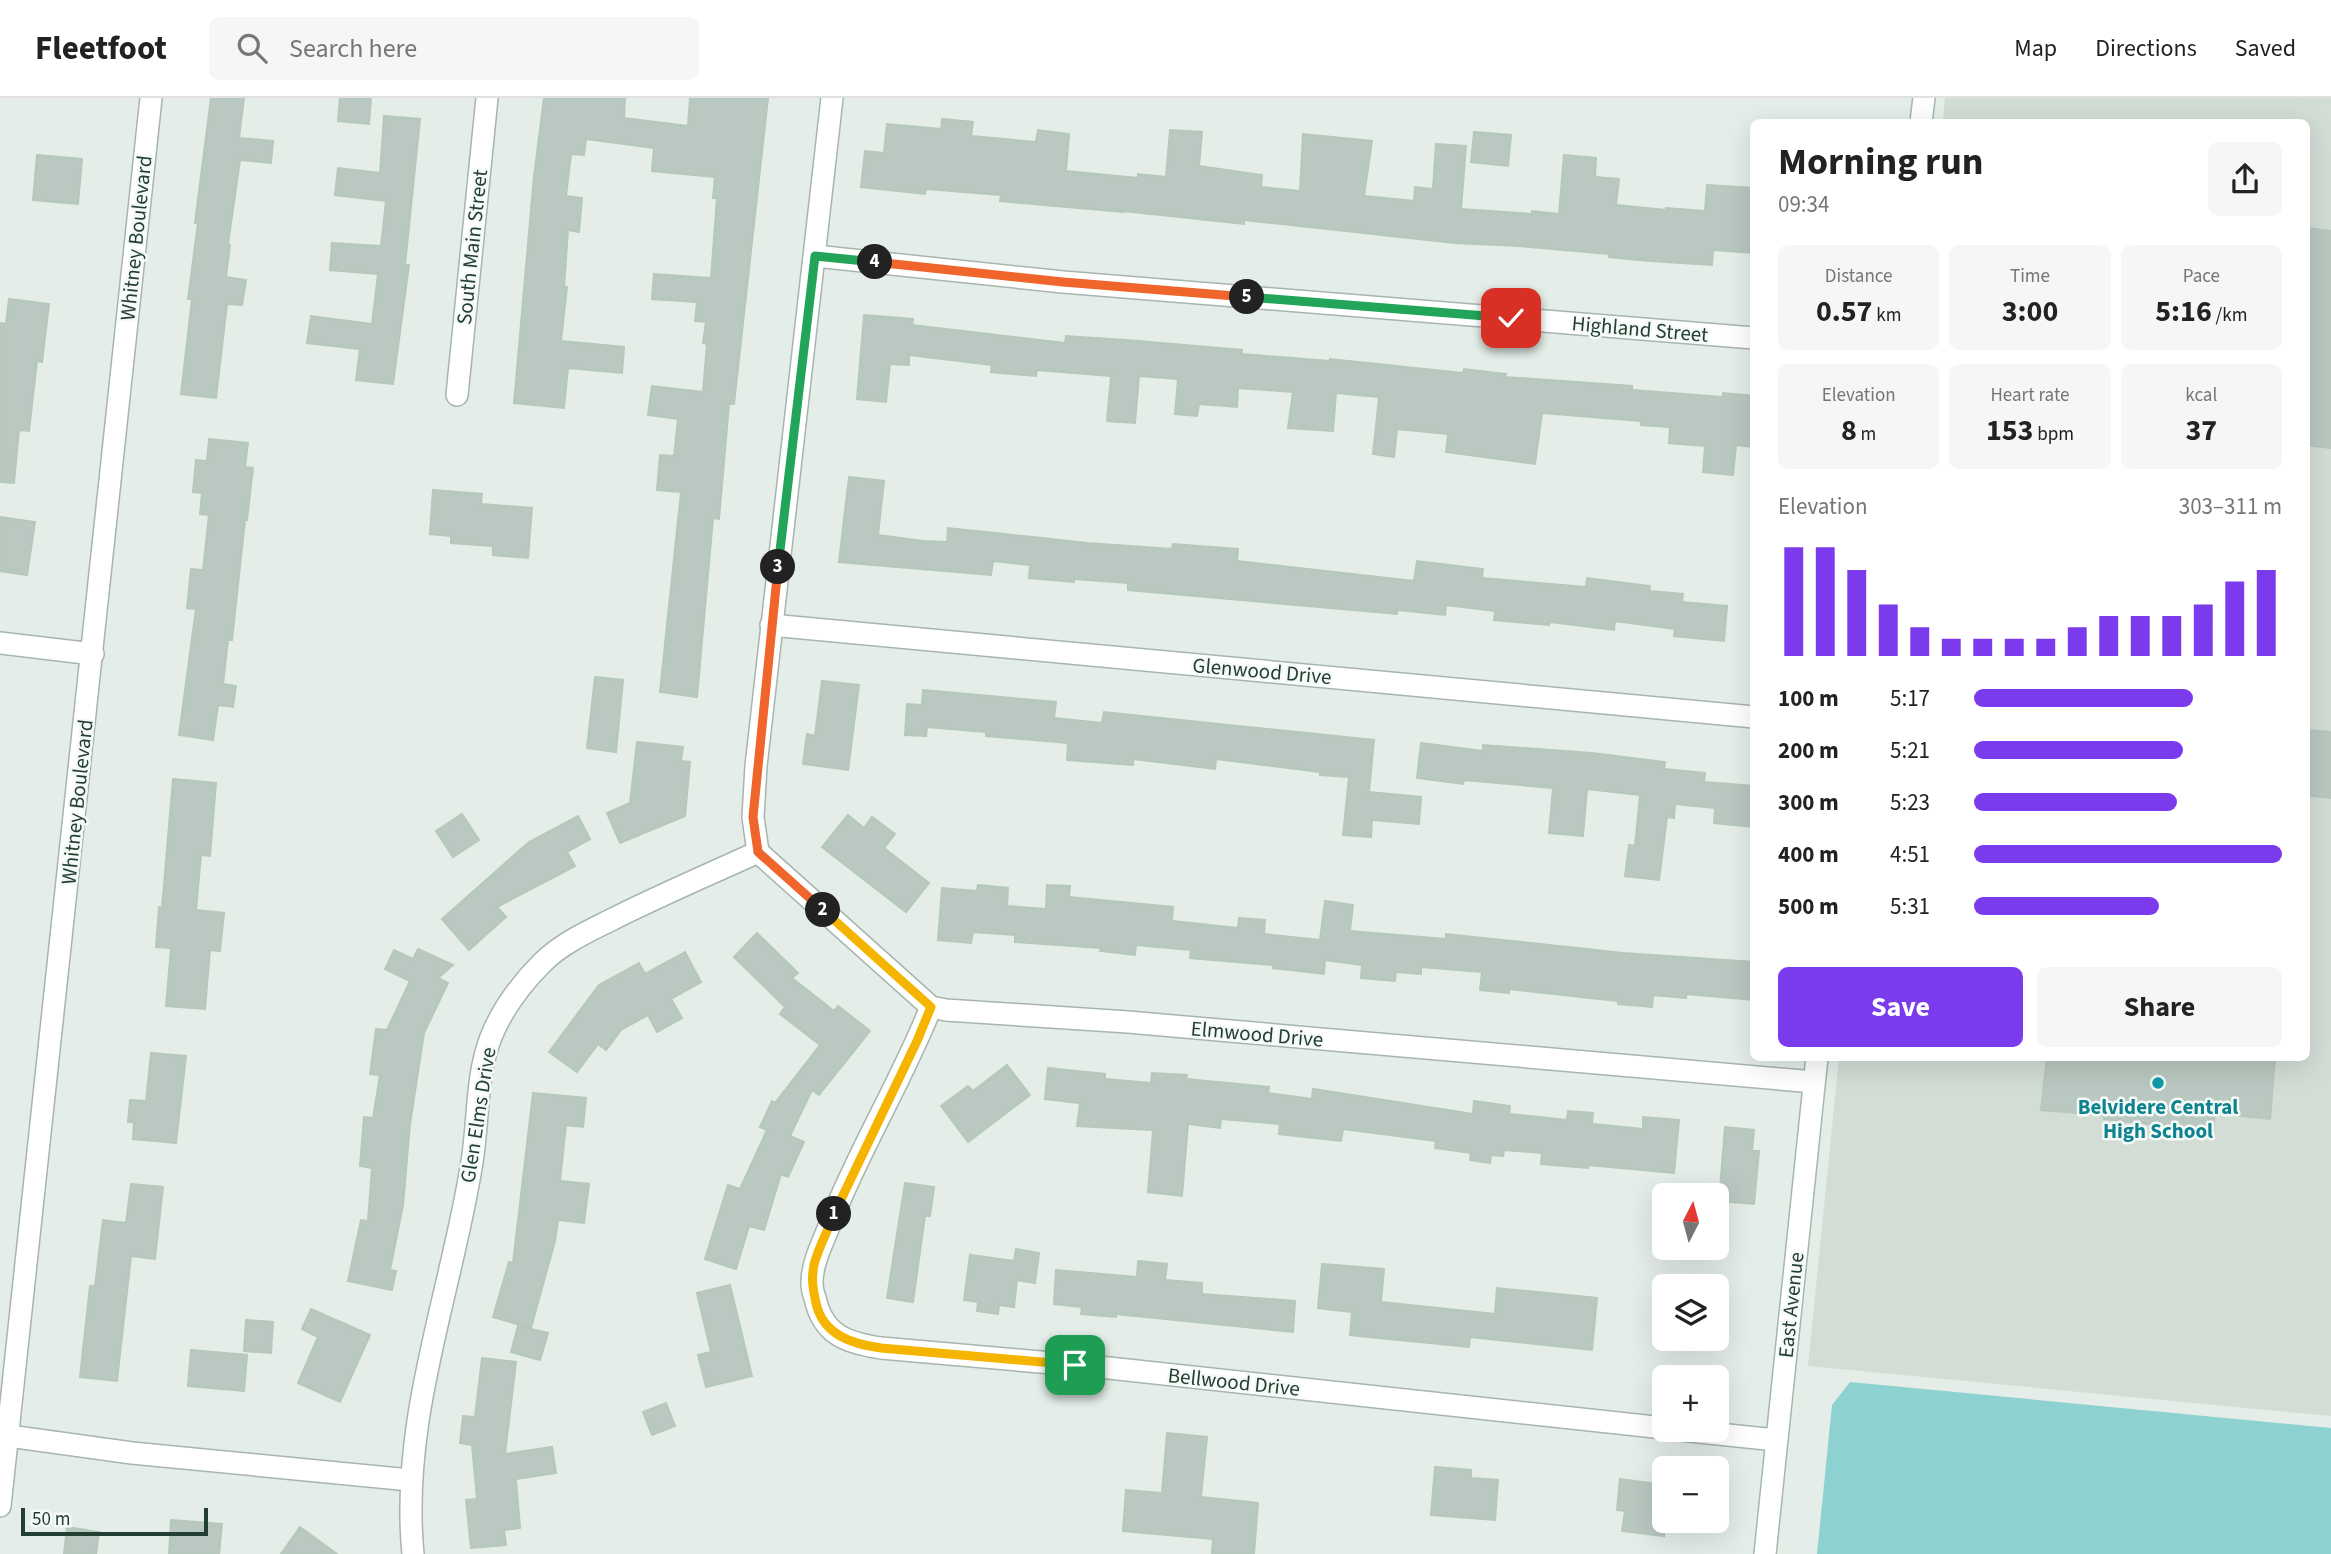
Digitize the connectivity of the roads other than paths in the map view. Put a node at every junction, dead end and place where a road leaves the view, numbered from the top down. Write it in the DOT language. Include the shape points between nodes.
graph roads {
  1 [pos="151,98"];
  2 [pos="487,98"];
  3 [pos="832,98"];
  4 [pos="1924,98"];
  5 [pos="1921,119"];
  6 [pos="815,256"];
  7 [pos="1750,338"];
  8 [pos="457,395"];
  9 [pos="771,625"];
  10 [pos="0,643"];
  11 [pos="93,654"];
  12 [pos="1750,717"];
  13 [pos="758,852"];
  14 [pos="931,1007"];
  15 [pos="1817,1061"];
  16 [pos="1814,1082"];
  17 [pos="1652,1427"];
  18 [pos="1729,1435"];
  19 [pos="9,1436"];
  20 [pos="1776,1440"];
  21 [pos="410,1480"];
  22 [pos="0,1506"];
  23 [pos="413,1554"];
  24 [pos="1765,1554"];
  1 -- 11 [label="street, Whitney Boulevard"];
  2 -- 8 [label="street, South Main Street"];
  3 -- 6 [label="street"];
  4 -- 5 [label="street"];
  6 -- 7 [label="street, Highland Street" via="1063,282"];
  6 -- 9 [label="street"];
  9 -- 12 [label="street, Glenwood Drive"];
  9 -- 13 [label="street" via="753,817"];
  10 -- 11 [label="street"];
  11 -- 19 [label="street, Whitney Boulevard"];
  13 -- 14 [label="street"];
  13 -- 21 [label="street, Glen Elms Drive" via="565,944 542,962 505,1010 482,1071 471,1168 422,1392"];
  14 -- 16 [label="street, Elmwood Drive"];
  14 -- 17 [label="street, Bellwood Drive" via="814,1264 811,1284 821,1321 838,1336 881,1348"];
  15 -- 16 [label="street, East Avenue"];
  16 -- 20 [label="street, East Avenue"];
  18 -- 20 [label="street"];
  19 -- 21 [label="street"];
  19 -- 22 [label="street, Whitney Boulevard"];
  20 -- 24 [label="street, East Avenue"];
  21 -- 23 [label="street, Glen Elms Drive"];
}
